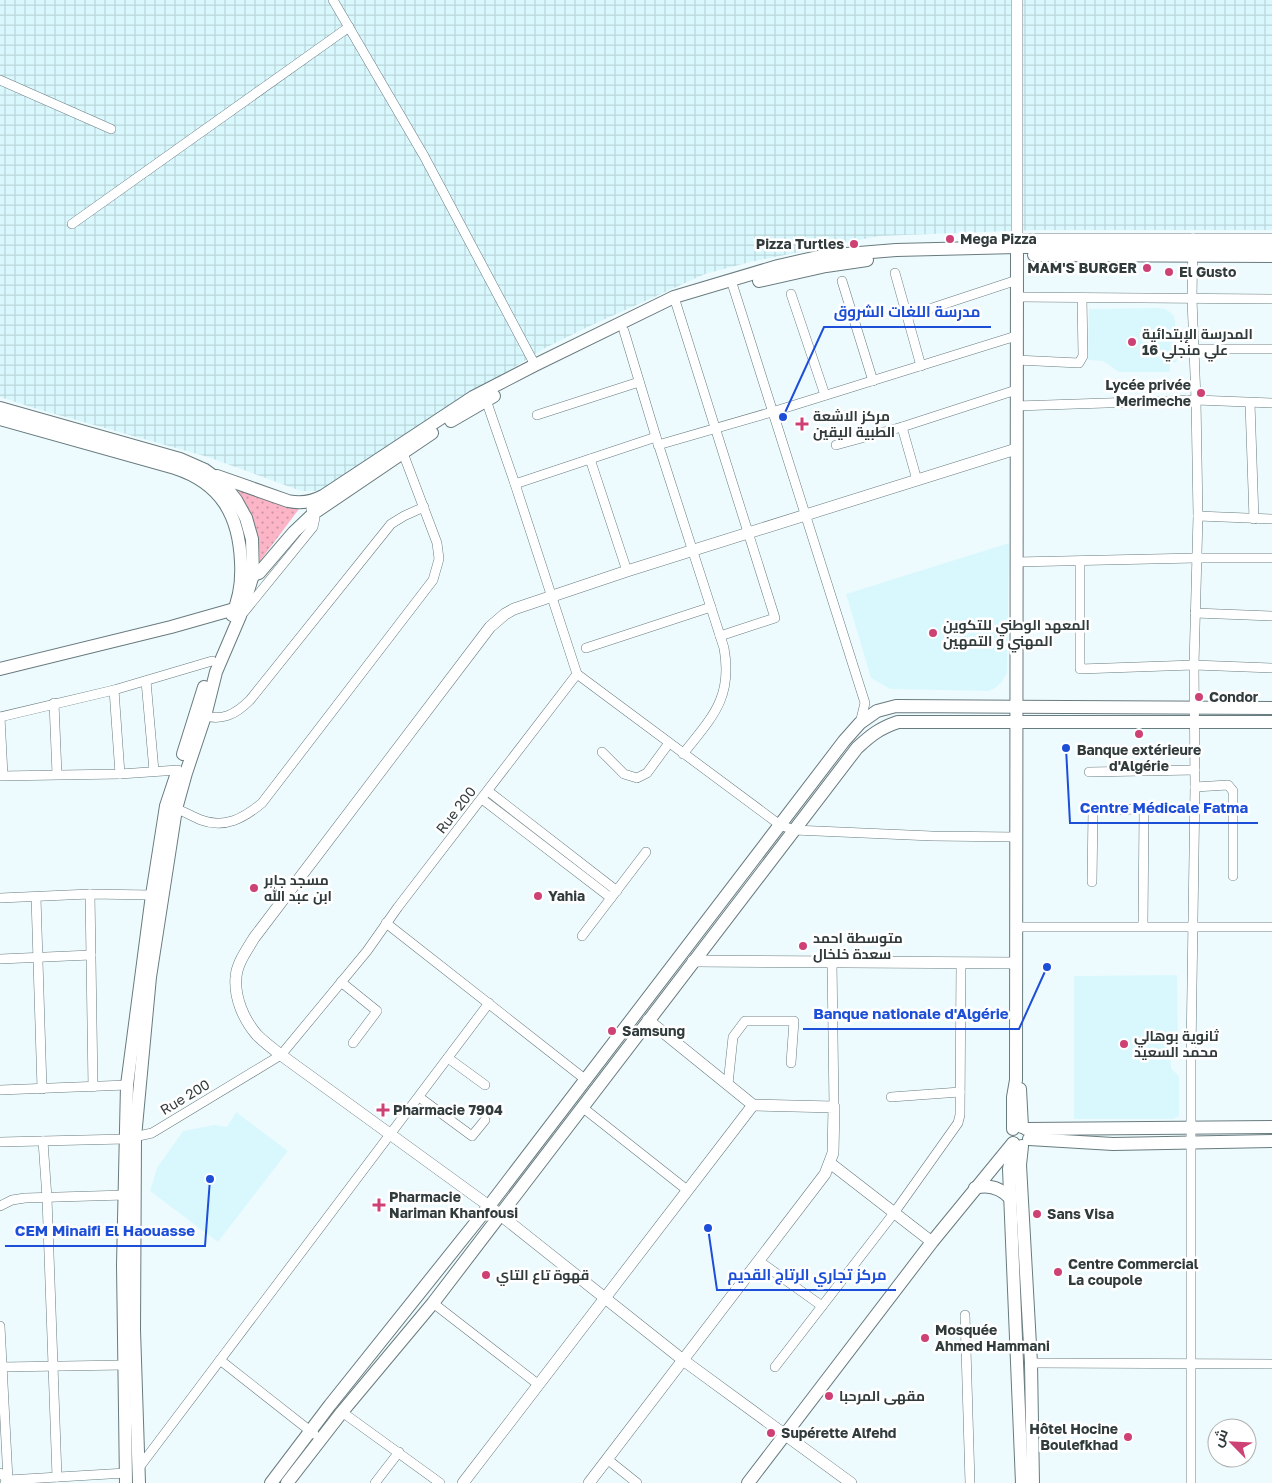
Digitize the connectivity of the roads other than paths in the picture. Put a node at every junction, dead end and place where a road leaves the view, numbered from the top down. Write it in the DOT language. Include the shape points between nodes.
graph roads {
  1 [pos="333,0"];
  2 [pos="1017,0"];
  3 [pos="349,27"];
  4 [pos="0,80"];
  5 [pos="111,129"];
  6 [pos="72,224"];
  7 [pos="1272,238"];
  8 [pos="1017,246"];
  9 [pos="1272,246"];
  10 [pos="1193,247"];
  11 [pos="1272,256"];
  12 [pos="895,273"];
  13 [pos="1016,280"];
  14 [pos="842,281"];
  15 [pos="732,284"];
  16 [pos="791,294"];
  17 [pos="1016,297"];
  18 [pos="1082,298"];
  19 [pos="1192,299"];
  20 [pos="1272,299"];
  21 [pos="675,300"];
  22 [pos="908,316"];
  23 [pos="624,331"];
  24 [pos="1016,336"];
  25 [pos="1193,349"];
  26 [pos="1272,349"];
  27 [pos="1016,360"];
  28 [pos="535,365"];
  29 [pos="921,366"];
  30 [pos="873,381"];
  31 [pos="639,382"];
  32 [pos="1016,390"];
  33 [pos="825,395"];
  34 [pos="486,400"];
  35 [pos="1196,400"];
  36 [pos="1250,403"];
  37 [pos="1272,403"];
  38 [pos="1016,406"];
  39 [pos="0,408"];
  40 [pos="772,412"];
  41 [pos="537,415"];
  42 [pos="0,418"];
  43 [pos="902,427"];
  44 [pos="716,428"];
  45 [pos="657,441"];
  46 [pos="836,445"];
  47 [pos="1016,449"];
  48 [pos="403,453"];
  49 [pos="590,459"];
  50 [pos="212,476"];
  51 [pos="917,480"];
  52 [pos="515,484"];
  53 [pos="424,507"];
  54 [pos="310,508"];
  55 [pos="805,515"];
  56 [pos="1198,516"];
  57 [pos="1254,519"];
  58 [pos="1272,519"];
  59 [pos="749,533"];
  60 [pos="693,551"];
  61 [pos="1196,558"];
  62 [pos="1272,558"];
  63 [pos="1080,561"];
  64 [pos="1016,562"];
  65 [pos="627,571"];
  66 [pos="248,576"];
  67 [pos="552,596"];
  68 [pos="711,607"];
  69 [pos="240,610"];
  70 [pos="1195,614"];
  71 [pos="1272,616"];
  72 [pos="720,636"];
  73 [pos="586,648"];
  74 [pos="212,661"];
  75 [pos="1194,665"];
  76 [pos="0,668"];
  77 [pos="1272,668"];
  78 [pos="577,674"];
  79 [pos="146,681"];
  80 [pos="114,690"];
  81 [pos="54,703"];
  82 [pos="865,703"];
  83 [pos="1016,706"];
  84 [pos="1195,708"];
  85 [pos="1272,708"];
  86 [pos="883,709"];
  87 [pos="200,714"];
  88 [pos="0,717"];
  89 [pos="1017,722"];
  90 [pos="1194,722"];
  91 [pos="1272,722"];
  92 [pos="860,723"];
  93 [pos="669,743"];
  94 [pos="602,752"];
  95 [pos="683,754"];
  96 [pos="154,770"];
  97 [pos="178,770"];
  98 [pos="1195,770"];
  99 [pos="1089,772"];
  100 [pos="58,774"];
  101 [pos="120,774"];
  102 [pos="2,776"];
  103 [pos="1195,787"];
  104 [pos="488,791"];
  105 [pos="482,799"];
  106 [pos="171,807"];
  107 [pos="780,826"];
  108 [pos="794,830"];
  109 [pos="1016,837"];
  110 [pos="646,852"];
  111 [pos="1233,876"];
  112 [pos="1092,882"];
  113 [pos="90,894"];
  114 [pos="614,894"];
  115 [pos="152,895"];
  116 [pos="36,897"];
  117 [pos="0,898"];
  118 [pos="386,923"];
  119 [pos="1143,926"];
  120 [pos="1016,927"];
  121 [pos="1193,927"];
  122 [pos="1272,927"];
  123 [pos="582,936"];
  124 [pos="91,955"];
  125 [pos="38,958"];
  126 [pos="0,959"];
  127 [pos="693,961"];
  128 [pos="832,962"];
  129 [pos="1016,963"];
  130 [pos="961,964"];
  131 [pos="341,982"];
  132 [pos="489,1003"];
  133 [pos="648,1020"];
  134 [pos="352,1043"];
  135 [pos="281,1055"];
  136 [pos="448,1058"];
  137 [pos="791,1063"];
  138 [pos="586,1080"];
  139 [pos="728,1084"];
  140 [pos="127,1085"];
  141 [pos="485,1085"];
  142 [pos="94,1087"];
  143 [pos="42,1089"];
  144 [pos="0,1090"];
  145 [pos="960,1092"];
  146 [pos="419,1097"];
  147 [pos="891,1097"];
  148 [pos="753,1105"];
  149 [pos="582,1107"];
  150 [pos="834,1107"];
  151 [pos="485,1120"];
  152 [pos="1272,1127"];
  153 [pos="1191,1128"];
  154 [pos="390,1134"];
  155 [pos="1020,1137"];
  156 [pos="130,1138"];
  157 [pos="42,1141"];
  158 [pos="1272,1141"];
  159 [pos="0,1142"];
  160 [pos="1191,1144"];
  161 [pos="830,1163"];
  162 [pos="975,1188"];
  163 [pos="688,1190"];
  164 [pos="125,1195"];
  165 [pos="47,1198"];
  166 [pos="1011,1199"];
  167 [pos="0,1206"];
  168 [pos="489,1206"];
  169 [pos="894,1213"];
  170 [pos="499,1214"];
  171 [pos="932,1242"];
  172 [pos="758,1261"];
  173 [pos="604,1298"];
  174 [pos="433,1302"];
  175 [pos="822,1306"];
  176 [pos="965,1316"];
  177 [pos="0,1326"];
  178 [pos="220,1360"];
  179 [pos="684,1360"];
  180 [pos="1031,1363"];
  181 [pos="1191,1363"];
  182 [pos="1272,1364"];
  183 [pos="124,1365"];
  184 [pos="53,1366"];
  185 [pos="2,1367"];
  186 [pos="775,1367"];
  187 [pos="539,1385"];
  188 [pos="342,1412"];
  189 [pos="310,1431"];
  190 [pos="784,1435"];
  191 [pos="321,1439"];
  192 [pos="399,1452"];
  193 [pos="608,1459"];
  194 [pos="0,1473"];
  195 [pos="130,1475"];
  196 [pos="58,1477"];
  197 [pos="7,1482"];
  198 [pos="139,1483"];
  199 [pos="270,1483"];
  200 [pos="287,1483"];
  201 [pos="375,1483"];
  202 [pos="440,1483"];
  203 [pos="463,1483"];
  204 [pos="589,1483"];
  205 [pos="637,1483"];
  206 [pos="748,1483"];
  207 [pos="851,1483"];
  208 [pos="970,1483"];
  209 [pos="1022,1483"];
  210 [pos="1033,1483"];
  211 [pos="1191,1483"];
  1 -- 3 [label="street"];
  2 -- 8 [label="street"];
  3 -- 6 [label="street"];
  3 -- 28 [label="street" via="424,156"];
  4 -- 5 [label="street"];
  7 -- 10 [label="street"];
  8 -- 10 [label="main road"];
  8 -- 13 [label="main road"];
  8 -- 15 [label="main road" via="822,256"];
  9 -- 10 [label="main road"];
  10 -- 11 [label="main road"];
  10 -- 19 [label="street"];
  12 -- 22 [label="street"];
  13 -- 17 [label="main road"];
  13 -- 22 [label="street"];
  14 -- 30 [label="street"];
  15 -- 21 [label="main road"];
  15 -- 40 [label="street"];
  16 -- 33 [label="street"];
  17 -- 18 [label="street"];
  17 -- 24 [label="main road"];
  18 -- 19 [label="street"];
  18 -- 27 [label="street" via="1083,356 1079,363"];
  19 -- 20 [label="street"];
  19 -- 25 [label="street"];
  21 -- 23 [label="main road"];
  21 -- 28 [label="main road"];
  21 -- 44 [label="street"];
  22 -- 29 [label="street"];
  23 -- 31 [label="street"];
  23 -- 34 [label="main road"];
  24 -- 27 [label="main road"];
  24 -- 29 [label="street"];
  25 -- 26 [label="street"];
  25 -- 35 [label="street"];
  27 -- 32 [label="main road"];
  28 -- 54 [label="main road" via="473,397 323,496"];
  29 -- 30 [label="street"];
  30 -- 33 [label="street"];
  31 -- 41 [label="street"];
  31 -- 45 [label="street"];
  32 -- 38 [label="main road"];
  32 -- 43 [label="street"];
  33 -- 40 [label="street"];
  34 -- 48 [label="main road"];
  34 -- 52 [label="street"];
  35 -- 36 [label="street"];
  35 -- 38 [label="street"];
  35 -- 56 [label="street"];
  36 -- 37 [label="street"];
  36 -- 57 [label="street"];
  38 -- 47 [label="main road"];
  39 -- 50 [label="main road" via="180,459"];
  40 -- 44 [label="street"];
  40 -- 55 [label="street"];
  42 -- 66 [label="main road" via="188,472 199,478 219,495 233,517"];
  43 -- 46 [label="street"];
  43 -- 51 [label="street"];
  44 -- 45 [label="street"];
  44 -- 59 [label="street"];
  45 -- 49 [label="street"];
  45 -- 60 [label="street"];
  47 -- 51 [label="street"];
  47 -- 64 [label="main road"];
  48 -- 53 [label="street"];
  48 -- 54 [label="main road"];
  49 -- 52 [label="street"];
  49 -- 65 [label="street"];
  50 -- 54 [label="main road"];
  50 -- 66 [label="main road" via="230,491 246,518 252,539"];
  51 -- 55 [label="street"];
  52 -- 67 [label="street"];
  53 -- 87 [label="street" via="391,524 240,710 229,716"];
  53 -- 106 [label="street" via="439,558 433,580 262,803 248,815 222,823 201,820"];
  54 -- 66 [label="main road" via="259,573"];
  54 -- 69 [label="street" via="316,521 313,527"];
  55 -- 59 [label="street"];
  55 -- 82 [label="street"];
  56 -- 57 [label="street"];
  56 -- 61 [label="street"];
  57 -- 58 [label="street"];
  59 -- 60 [label="street"];
  59 -- 72 [label="street" via="775,618"];
  60 -- 65 [label="street"];
  60 -- 68 [label="street"];
  61 -- 62 [label="street"];
  61 -- 63 [label="street"];
  61 -- 70 [label="street"];
  63 -- 64 [label="street"];
  63 -- 75 [label="street" via="1080,669"];
  64 -- 83 [label="main road"];
  65 -- 67 [label="street"];
  66 -- 69 [label="main road"];
  67 -- 78 [label="street"];
  67 -- 135 [label="street" via="514,609 490,628 245,952 236,976 241,1008 258,1036"];
  68 -- 72 [label="street"];
  68 -- 73 [label="street"];
  69 -- 74 [label="main road"];
  69 -- 76 [label="main road"];
  69 -- 87 [label="main road"];
  70 -- 71 [label="street"];
  70 -- 75 [label="street"];
  72 -- 95 [label="street" via="727,664 724,691 709,721"];
  74 -- 79 [label="street"];
  74 -- 87 [label="main road"];
  75 -- 77 [label="street"];
  75 -- 84 [label="street"];
  78 -- 93 [label="street"];
  78 -- 104 [label="street, Rue 200"];
  79 -- 80 [label="street"];
  79 -- 96 [label="street"];
  80 -- 81 [label="street"];
  80 -- 101 [label="street"];
  81 -- 88 [label="street"];
  81 -- 100 [label="street"];
  82 -- 86 [label="street"];
  82 -- 92 [label="street"];
  83 -- 84 [label="main road"];
  83 -- 86 [label="main road" via="896,706"];
  83 -- 89 [label="main road"];
  84 -- 85 [label="main road"];
  84 -- 90 [label="street"];
  86 -- 92 [label="main road"];
  87 -- 97 [label="main road"];
  87 -- 106 [label="main road" via="186,773"];
  88 -- 102 [label="street"];
  89 -- 90 [label="main road"];
  89 -- 108 [label="main road" via="898,722 883,727 857,748"];
  89 -- 109 [label="main road"];
  90 -- 91 [label="main road"];
  90 -- 98 [label="street"];
  92 -- 107 [label="main road"];
  93 -- 94 [label="street" via="647,773 636,778 624,774"];
  93 -- 95 [label="street"];
  95 -- 107 [label="street"];
  96 -- 97 [label="street"];
  96 -- 101 [label="street"];
  97 -- 106 [label="main road"];
  98 -- 99 [label="street"];
  98 -- 103 [label="street"];
  100 -- 101 [label="street"];
  100 -- 102 [label="street"];
  103 -- 111 [label="street" via="1228,785 1233,790"];
  103 -- 121 [label="street"];
  104 -- 105 [label="street, Rue 200"];
  104 -- 114 [label="street"];
  105 -- 114 [label="street"];
  105 -- 118 [label="street, Rue 200"];
  106 -- 115 [label="main road"];
  106 -- 156 [label="main road"];
  107 -- 108 [label="street"];
  107 -- 138 [label="main road"];
  108 -- 109 [label="street"];
  108 -- 127 [label="main road"];
  109 -- 120 [label="main road"];
  110 -- 114 [label="street"];
  112 -- 119 [label="street" via="1093,810 1144,809"];
  113 -- 115 [label="street"];
  113 -- 116 [label="street"];
  113 -- 124 [label="street"];
  114 -- 123 [label="street"];
  115 -- 140 [label="main road"];
  116 -- 117 [label="street"];
  116 -- 125 [label="street"];
  118 -- 131 [label="street, Rue 200"];
  118 -- 132 [label="street"];
  119 -- 120 [label="street"];
  119 -- 121 [label="street"];
  120 -- 129 [label="main road"];
  121 -- 122 [label="street"];
  121 -- 153 [label="street"];
  124 -- 125 [label="street"];
  124 -- 142 [label="street"];
  125 -- 126 [label="street"];
  125 -- 143 [label="street"];
  127 -- 128 [label="street"];
  127 -- 133 [label="main road"];
  128 -- 130 [label="street"];
  128 -- 150 [label="street"];
  129 -- 130 [label="street"];
  129 -- 155 [label="main road" via="1016,1080 1012,1097"];
  130 -- 145 [label="street"];
  131 -- 134 [label="street" via="377,1011"];
  131 -- 135 [label="street, Rue 200"];
  132 -- 136 [label="street"];
  132 -- 138 [label="street"];
  133 -- 139 [label="street"];
  133 -- 149 [label="main road"];
  135 -- 154 [label="street"];
  135 -- 156 [label="street, Rue 200" via="152,1133"];
  136 -- 141 [label="street"];
  136 -- 146 [label="street"];
  137 -- 139 [label="street" via="794,1020 745,1021 733,1037"];
  138 -- 168 [label="main road"];
  139 -- 148 [label="street"];
  140 -- 142 [label="street"];
  140 -- 156 [label="main road"];
  142 -- 143 [label="street"];
  143 -- 144 [label="street"];
  145 -- 147 [label="street"];
  145 -- 169 [label="street" via="958,1123"];
  146 -- 151 [label="street" via="472,1136"];
  146 -- 154 [label="street"];
  148 -- 150 [label="street"];
  148 -- 163 [label="street"];
  149 -- 163 [label="street"];
  149 -- 170 [label="main road"];
  150 -- 161 [label="street"];
  152 -- 153 [label="main road"];
  153 -- 155 [label="main road"];
  153 -- 160 [label="street"];
  154 -- 168 [label="street"];
  154 -- 178 [label="street"];
  155 -- 160 [label="main road" via="1113,1144"];
  155 -- 162 [label="main road"];
  155 -- 166 [label="main road" via="1010,1165"];
  155 -- 180 [label="main road"];
  156 -- 157 [label="street, Rue 200"];
  156 -- 164 [label="main road"];
  156 -- 195 [label="main road" via="134,1330"];
  157 -- 159 [label="street, Rue 200"];
  157 -- 165 [label="street"];
  158 -- 160 [label="main road"];
  160 -- 181 [label="street"];
  161 -- 169 [label="street"];
  161 -- 172 [label="street"];
  162 -- 166 [label="main road" via="998,1188"];
  162 -- 171 [label="main road"];
  163 -- 173 [label="street"];
  164 -- 165 [label="street"];
  164 -- 183 [label="main road"];
  165 -- 167 [label="street" via="12,1200"];
  165 -- 184 [label="street"];
  166 -- 209 [label="main road"];
  168 -- 170 [label="street"];
  168 -- 189 [label="main road"];
  169 -- 171 [label="street"];
  169 -- 175 [label="street"];
  170 -- 173 [label="street"];
  170 -- 174 [label="main road"];
  171 -- 190 [label="main road"];
  172 -- 175 [label="street"];
  172 -- 179 [label="street"];
  173 -- 179 [label="street"];
  173 -- 187 [label="street"];
  174 -- 187 [label="street"];
  174 -- 188 [label="main road"];
  175 -- 186 [label="street"];
  176 -- 208 [label="street"];
  177 -- 185 [label="street"];
  178 -- 189 [label="street"];
  178 -- 195 [label="street"];
  179 -- 190 [label="street"];
  179 -- 193 [label="street"];
  180 -- 181 [label="street"];
  180 -- 210 [label="main road"];
  181 -- 182 [label="street"];
  181 -- 211 [label="street"];
  183 -- 184 [label="street"];
  183 -- 195 [label="main road"];
  184 -- 185 [label="street"];
  184 -- 196 [label="street"];
  185 -- 197 [label="street"];
  187 -- 203 [label="street"];
  188 -- 191 [label="main road"];
  188 -- 192 [label="street"];
  189 -- 191 [label="street"];
  189 -- 199 [label="main road"];
  190 -- 206 [label="main road"];
  190 -- 207 [label="street"];
  191 -- 200 [label="main road"];
  192 -- 201 [label="street"];
  192 -- 202 [label="street"];
  193 -- 204 [label="street"];
  193 -- 205 [label="street"];
  194 -- 197 [label="street"];
  195 -- 196 [label="street"];
  195 -- 198 [label="main road"];
  196 -- 197 [label="street"];
}
